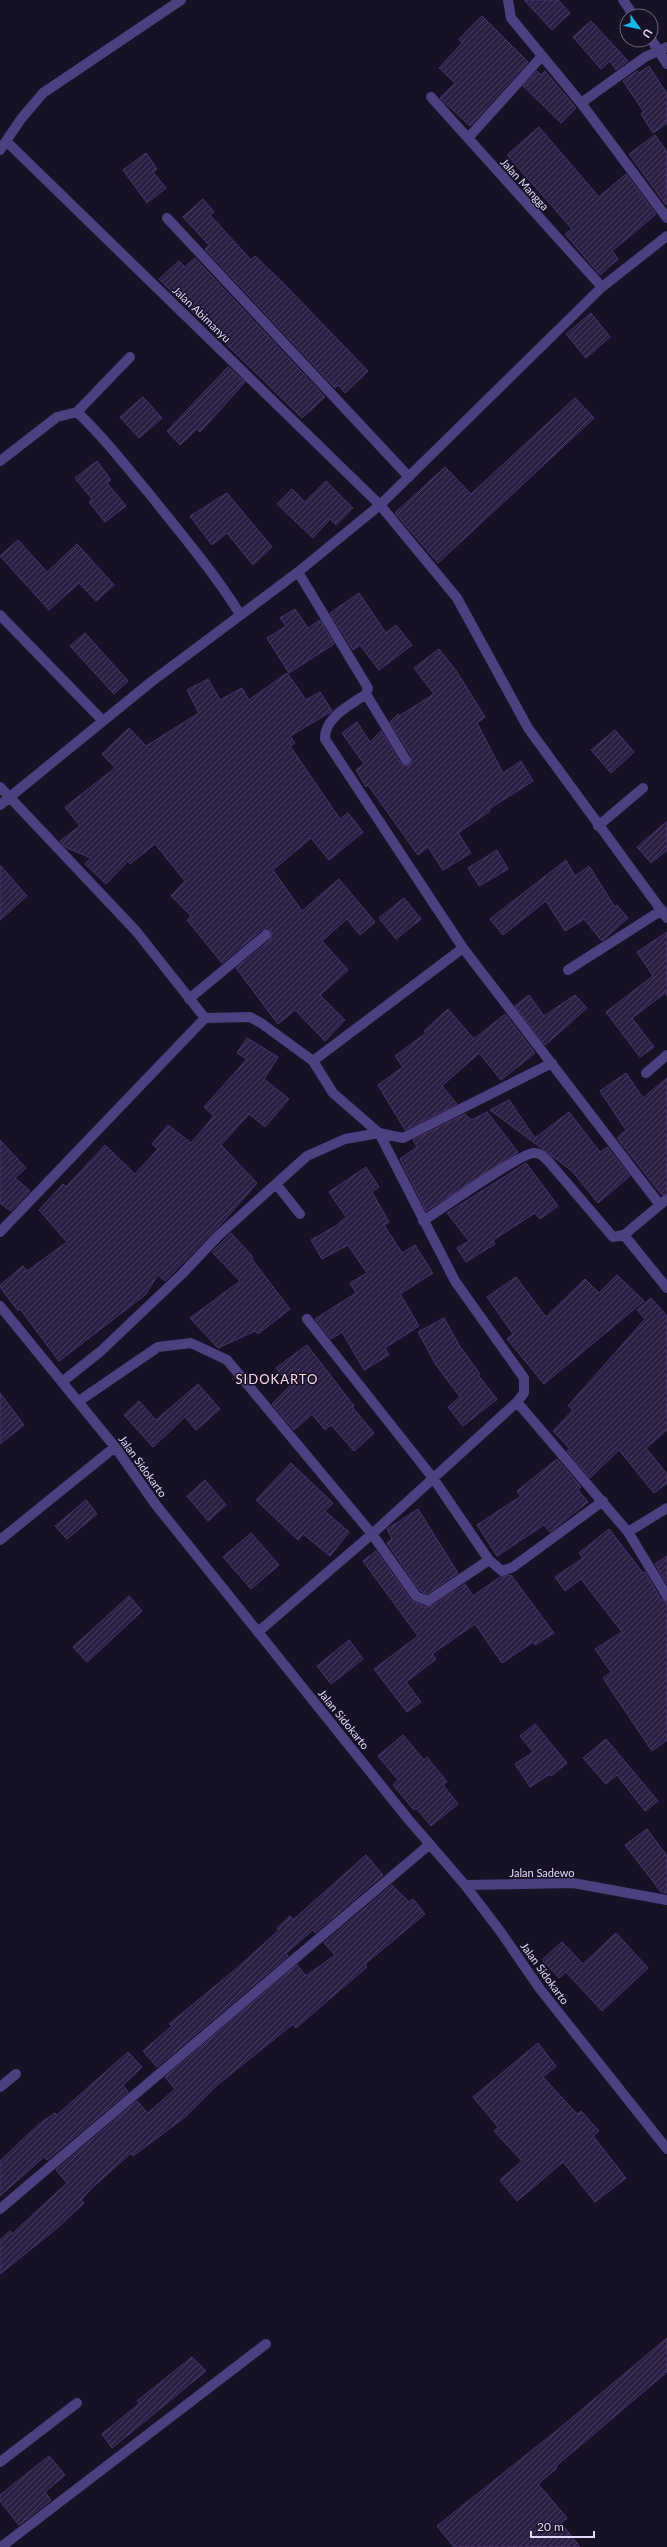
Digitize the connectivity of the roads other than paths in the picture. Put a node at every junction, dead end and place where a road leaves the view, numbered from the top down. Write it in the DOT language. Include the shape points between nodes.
graph roads {
  1 [pos="180,0"];
  2 [pos="508,0"];
  3 [pos="663,49"];
  4 [pos="542,56"];
  5 [pos="667,64"];
  6 [pos="431,97"];
  7 [pos="581,102"];
  8 [pos="468,138"];
  9 [pos="6,141"];
  10 [pos="0,150"];
  11 [pos="167,218"];
  12 [pos="667,218"];
  13 [pos="667,236"];
  14 [pos="602,287"];
  15 [pos="130,357"];
  16 [pos="77,412"];
  17 [pos="0,461"];
  18 [pos="409,477"];
  19 [pos="380,505"];
  20 [pos="298,572"];
  21 [pos="240,614"];
  22 [pos="0,616"];
  23 [pos="366,694"];
  24 [pos="103,721"];
  25 [pos="406,760"];
  26 [pos="0,787"];
  27 [pos="643,788"];
  28 [pos="10,797"];
  29 [pos="0,805"];
  30 [pos="598,826"];
  31 [pos="664,914"];
  32 [pos="266,935"];
  33 [pos="463,948"];
  34 [pos="568,970"];
  35 [pos="189,999"];
  36 [pos="205,1018"];
  37 [pos="667,1055"];
  38 [pos="313,1061"];
  39 [pos="552,1063"];
  40 [pos="646,1073"];
  41 [pos="379,1133"];
  42 [pos="276,1184"];
  43 [pos="663,1202"];
  44 [pos="300,1214"];
  45 [pos="423,1221"];
  46 [pos="0,1232"];
  47 [pos="624,1235"];
  48 [pos="667,1288"];
  49 [pos="0,1306"];
  50 [pos="307,1319"];
  51 [pos="62,1382"];
  52 [pos="78,1401"];
  53 [pos="517,1402"];
  54 [pos="115,1447"];
  55 [pos="433,1478"];
  56 [pos="603,1501"];
  57 [pos="667,1508"];
  58 [pos="628,1532"];
  59 [pos="372,1534"];
  60 [pos="0,1540"];
  61 [pos="489,1560"];
  62 [pos="667,1596"];
  63 [pos="258,1632"];
  64 [pos="430,1844"];
  65 [pos="464,1885"];
  66 [pos="667,1900"];
  67 [pos="16,2074"];
  68 [pos="0,2087"];
  69 [pos="667,2149"];
  70 [pos="0,2210"];
  71 [pos="266,2344"];
  72 [pos="77,2403"];
  73 [pos="0,2462"];
  74 [pos="1,2547"];
  1 -- 9 [label="street" via="43,93"];
  2 -- 4 [label="street" via="510,18"];
  3 -- 5 [label="street"];
  3 -- 7 [label="street" via="646,57"];
  4 -- 7 [label="street"];
  4 -- 8 [label="street"];
  6 -- 8 [label="street, Jalan Mangga"];
  7 -- 12 [label="street"];
  8 -- 14 [label="street, Jalan Mangga"];
  9 -- 10 [label="street"];
  9 -- 19 [label="street, Jalan Abimanyu"];
  11 -- 18 [label="street"];
  13 -- 14 [label="street"];
  14 -- 18 [label="street"];
  15 -- 16 [label="street"];
  16 -- 17 [label="street" via="56,417"];
  16 -- 21 [label="street" via="96,429 162,509"];
  18 -- 19 [label="street"];
  19 -- 20 [label="street"];
  19 -- 30 [label="street, Jalan Abimanyu" via="457,598 528,728"];
  20 -- 21 [label="street"];
  20 -- 23 [label="street" via="367,684"];
  21 -- 24 [label="street"];
  22 -- 24 [label="street"];
  23 -- 25 [label="street"];
  23 -- 33 [label="street" via="330,721 325,732 326,739"];
  24 -- 28 [label="street"];
  26 -- 28 [label="street"];
  27 -- 30 [label="street"];
  28 -- 29 [label="street"];
  28 -- 35 [label="street" via="136,931"];
  30 -- 31 [label="street, Jalan Abimanyu"];
  31 -- 34 [label="street"];
  32 -- 35 [label="street"];
  33 -- 38 [label="street"];
  33 -- 39 [label="street"];
  35 -- 36 [label="street"];
  36 -- 38 [label="street" via="250,1017"];
  36 -- 46 [label="street"];
  37 -- 40 [label="street"];
  38 -- 41 [label="street" via="333,1093"];
  39 -- 41 [label="street" via="403,1138"];
  39 -- 43 [label="street"];
  41 -- 42 [label="street" via="345,1139 327,1146 307,1156"];
  41 -- 45 [label="street"];
  42 -- 44 [label="street"];
  42 -- 51 [label="street" via="106,1346"];
  43 -- 47 [label="street"];
  45 -- 47 [label="street" via="492,1174 532,1153 542,1155 549,1162 613,1237"];
  45 -- 53 [label="street" via="455,1280 524,1378 524,1393"];
  47 -- 48 [label="street"];
  49 -- 51 [label="street, Jalan Sidokarto"];
  50 -- 55 [label="street"];
  51 -- 52 [label="street, Jalan Sidokarto"];
  52 -- 54 [label="street, Jalan Sidokarto"];
  52 -- 59 [label="street" via="158,1347 191,1343 227,1360"];
  53 -- 55 [label="street"];
  53 -- 56 [label="street"];
  54 -- 60 [label="street"];
  54 -- 63 [label="street, Jalan Sidokarto" via="156,1505"];
  55 -- 59 [label="street"];
  55 -- 61 [label="street"];
  56 -- 58 [label="street"];
  56 -- 61 [label="street" via="513,1567 502,1571"];
  57 -- 58 [label="street"];
  58 -- 62 [label="street"];
  59 -- 61 [label="street" via="416,1596 428,1602"];
  59 -- 63 [label="street"];
  63 -- 64 [label="street, Jalan Sidokarto"];
  64 -- 65 [label="street, Jalan Sidokarto"];
  64 -- 70 [label="street"];
  65 -- 66 [label="street, Jalan Sadewo" via="573,1883"];
  65 -- 69 [label="street, Jalan Sidokarto" via="540,1989"];
  67 -- 68 [label="street"];
  71 -- 74 [label="street"];
  72 -- 73 [label="street"];
}
